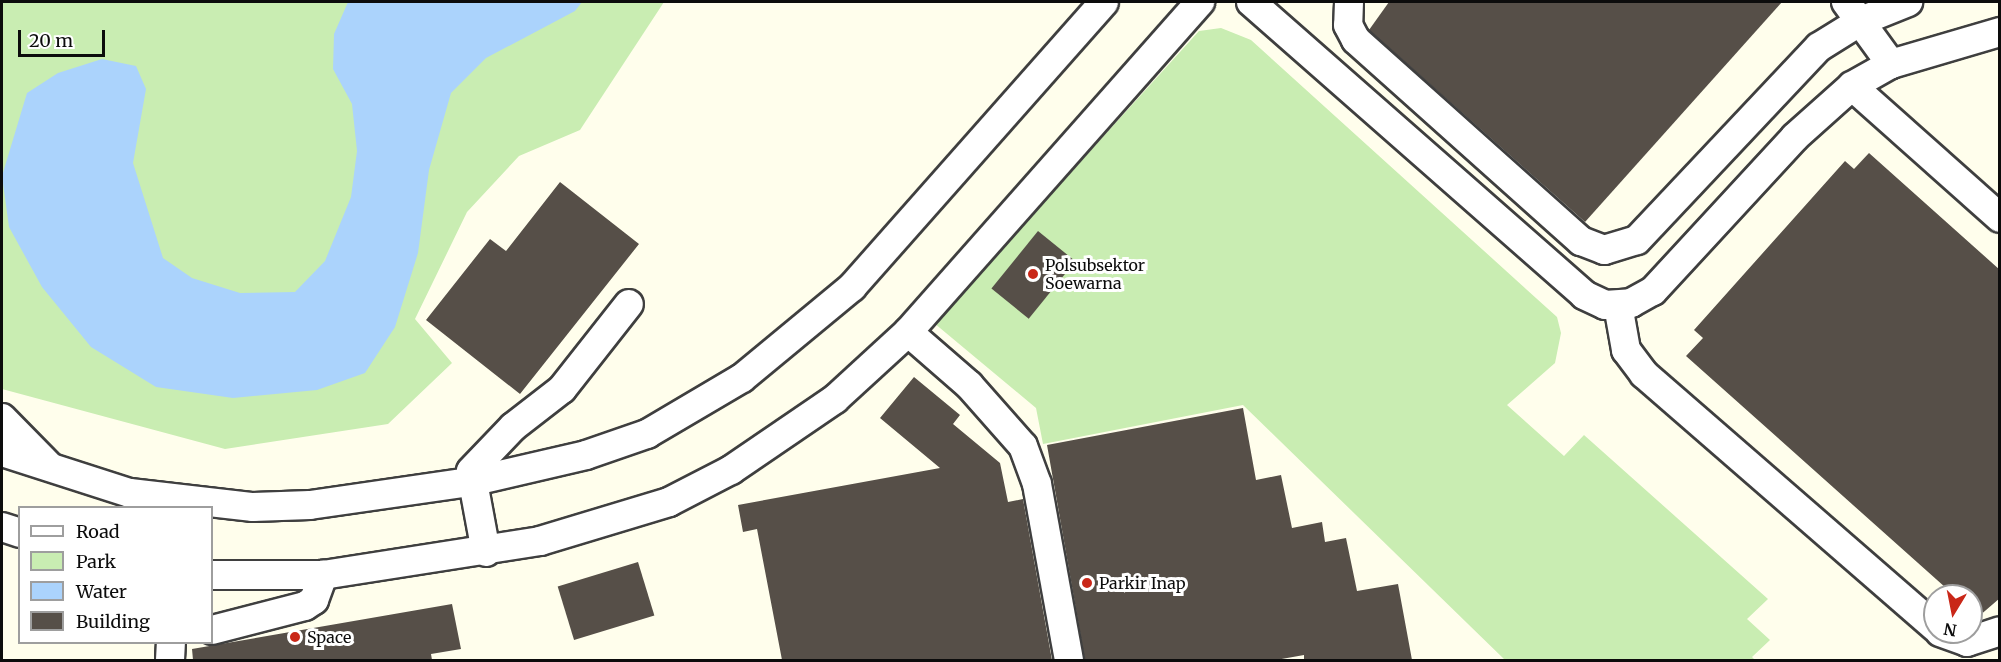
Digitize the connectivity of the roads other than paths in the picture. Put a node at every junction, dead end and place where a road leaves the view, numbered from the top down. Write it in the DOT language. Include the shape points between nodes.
graph roads {
  1 [pos="1104,2"];
  2 [pos="1200,2"];
  3 [pos="1251,2"];
  4 [pos="1349,2"];
  5 [pos="1908,2"];
  6 [pos="1853,11"];
  7 [pos="2000,32"];
  8 [pos="1891,63"];
  9 [pos="1852,86"];
  10 [pos="2000,218"];
  11 [pos="629,304"];
  12 [pos="1618,304"];
  13 [pos="908,332"];
  14 [pos="2,418"];
  15 [pos="2,452"];
  16 [pos="53,470"];
  17 [pos="470,482"];
  18 [pos="2,526"];
  19 [pos="18,532"];
  20 [pos="486,552"];
  21 [pos="323,575"];
  22 [pos="213,576"];
  23 [pos="1923,617"];
  24 [pos="213,630"];
  25 [pos="2000,631"];
  26 [pos="1983,637"];
  27 [pos="171,644"];
  28 [pos="170,660"];
  29 [pos="1069,660"];
  1 -- 17 [label="street" via="852,287 795,339 742,378 647,434 586,455"];
  2 -- 13 [label="street"];
  3 -- 12 [label="street" via="1584,295"];
  4 -- 6 [label="street" via="1348,25 1356,40 1581,241 1604,250 1637,240"];
  5 -- 6 [label="street"];
  6 -- 8 [label="street"];
  7 -- 8 [label="street"];
  8 -- 9 [label="street"];
  9 -- 10 [label="street"];
  9 -- 12 [label="street" via="1795,137 1653,291"];
  11 -- 17 [label="street" via="562,389 478,462"];
  12 -- 23 [label="street" via="1626,350 1644,374"];
  13 -- 20 [label="street" via="835,399 721,475 669,502 603,524"];
  13 -- 29 [label="street" via="969,385 1023,446 1037,484"];
  14 -- 16 [label="street"];
  15 -- 16 [label="street"];
  16 -- 17 [label="street" via="130,493 253,507 310,505"];
  17 -- 20 [label="street"];
  18 -- 19 [label="street"];
  20 -- 21 [label="street"];
  21 -- 22 [label="street"];
  21 -- 24 [label="street" via="314,600 305,606"];
  25 -- 26 [label="street"];
  27 -- 28 [label="street"];
}
